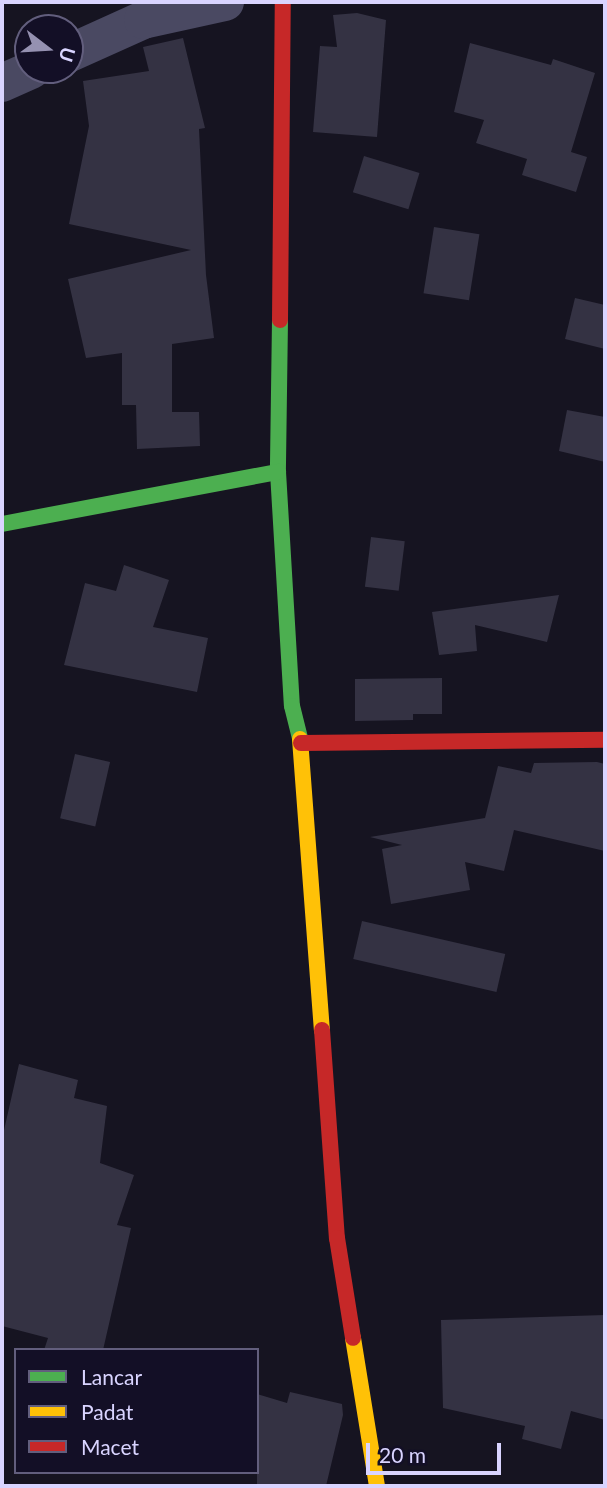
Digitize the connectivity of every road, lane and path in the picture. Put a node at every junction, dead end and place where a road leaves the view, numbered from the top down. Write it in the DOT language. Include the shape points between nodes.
graph roads {
  1 [pos="225,2"];
  2 [pos="283,2"];
  3 [pos="84,46"];
  4 [pos="278,472"];
  5 [pos="2,524"];
  6 [pos="605,740"];
  7 [pos="300,743"];
  8 [pos="377,1486"];
  1 -- 3 [label="street" via="143,20"];
  2 -- 4 [label="street"];
  4 -- 5 [label="street"];
  4 -- 7 [label="street" via="292,706"];
  6 -- 7 [label="street"];
  7 -- 8 [label="street" via="337,1238"];
}
